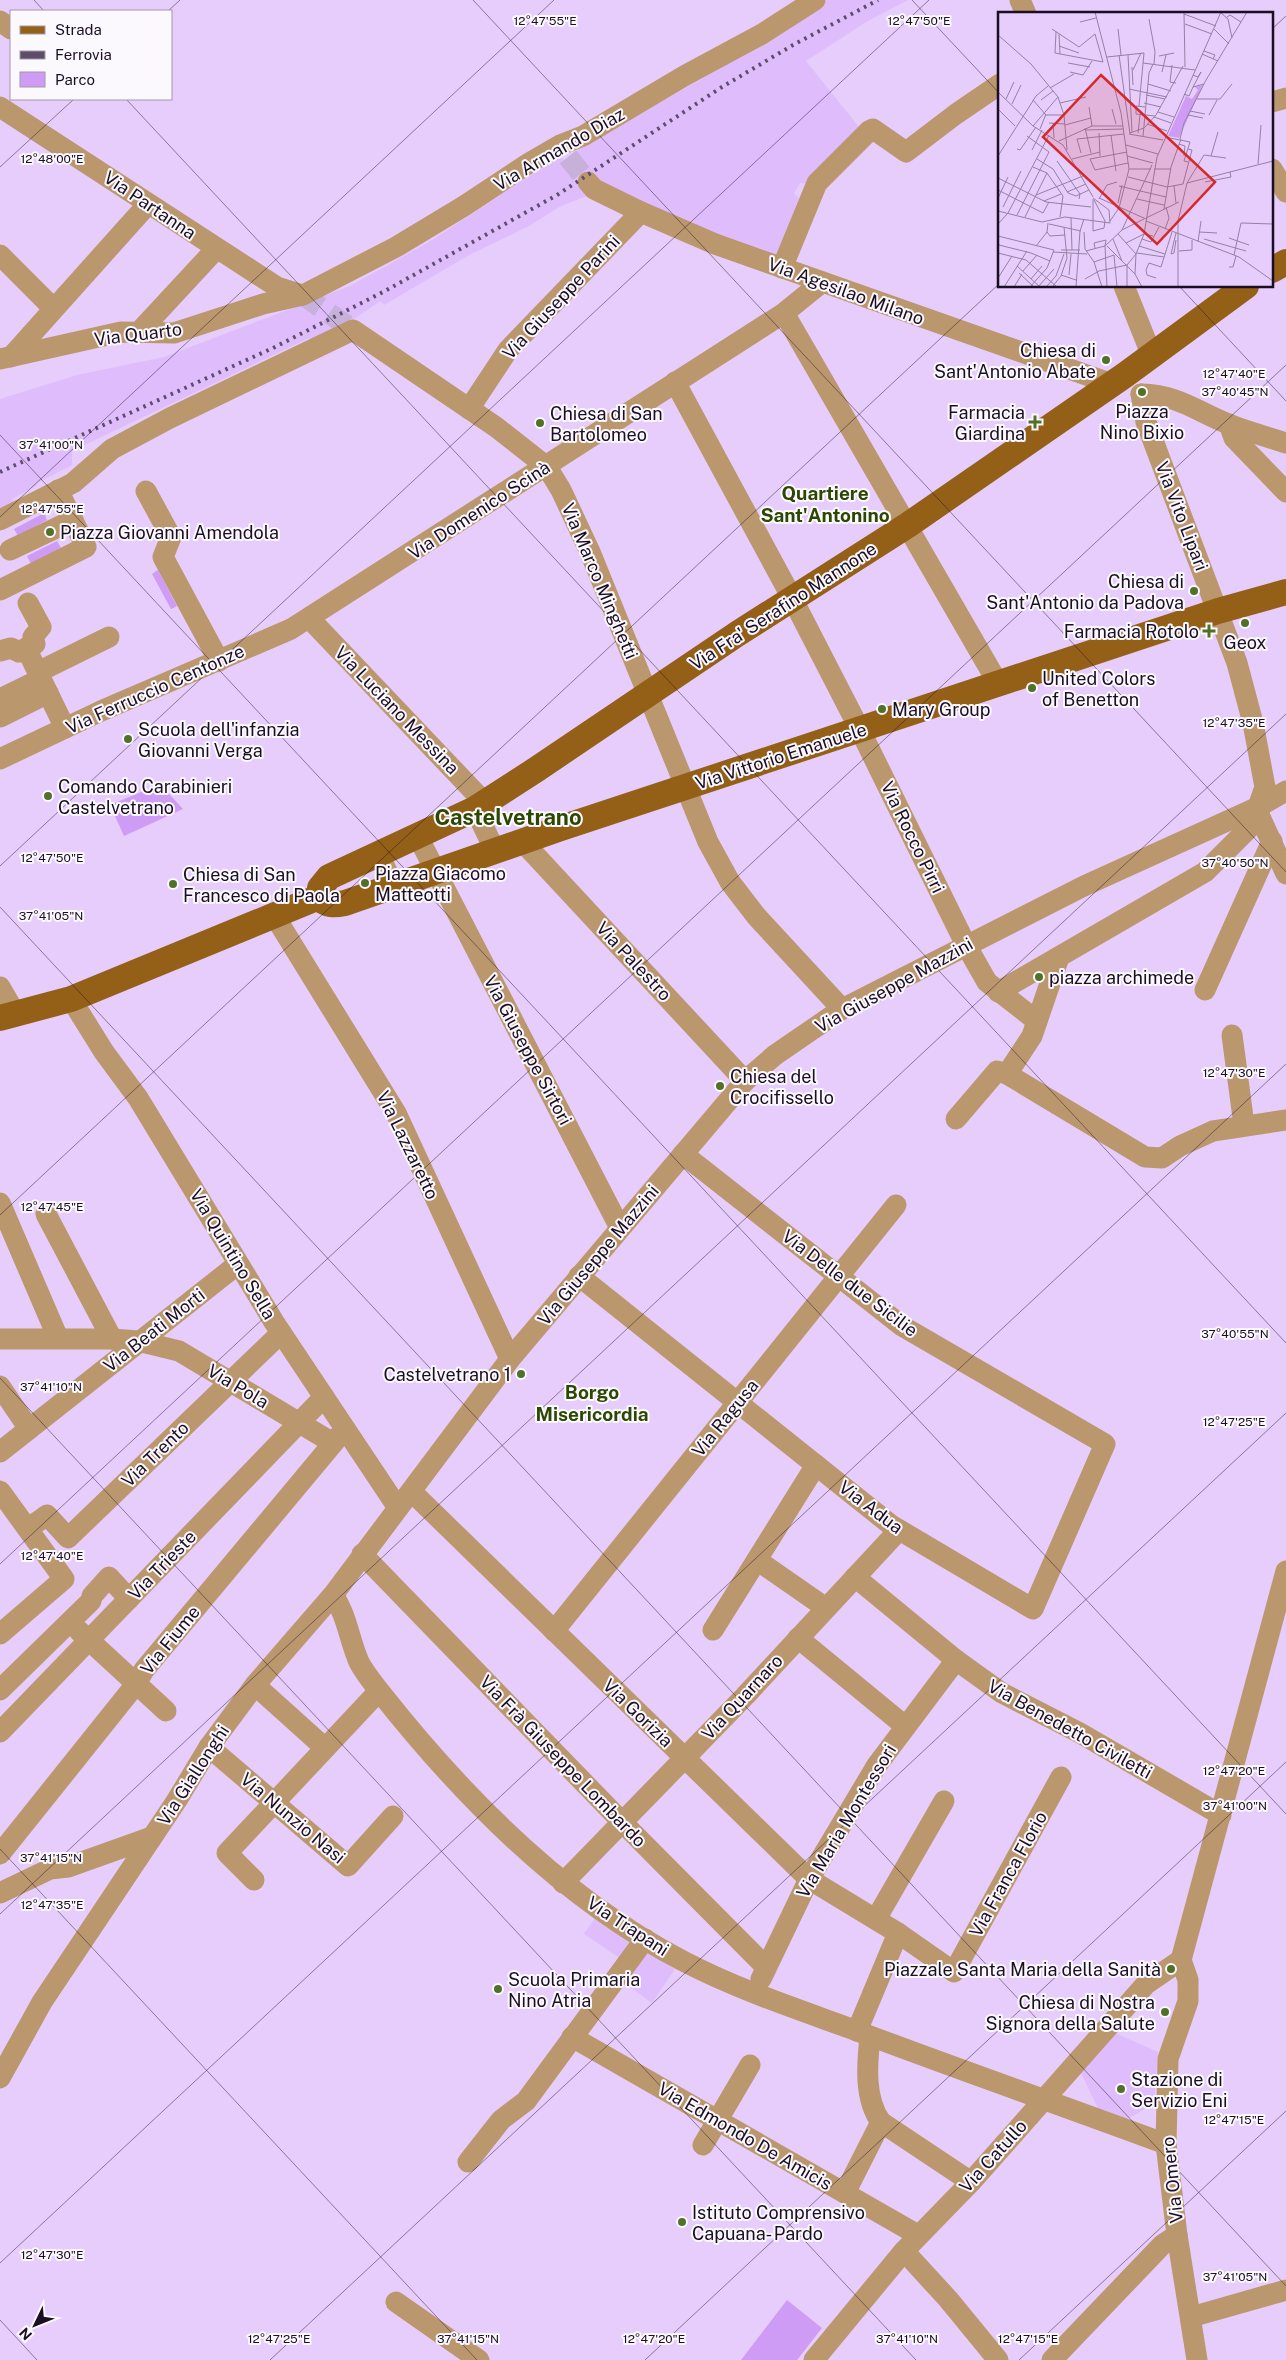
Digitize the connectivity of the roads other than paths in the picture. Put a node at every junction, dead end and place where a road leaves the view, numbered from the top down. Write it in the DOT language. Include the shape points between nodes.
graph roads {
  1 [pos="815,0"];
  2 [pos="1020,0"];
  3 [pos="1025,12"];
  4 [pos="998,85"];
  5 [pos="0,107"];
  6 [pos="1274,172"];
  7 [pos="588,182"];
  8 [pos="1286,192"];
  9 [pos="148,204"];
  10 [pos="641,212"];
  11 [pos="216,249"];
  12 [pos="0,254"];
  13 [pos="1286,262"];
  14 [pos="782,268"];
  15 [pos="1274,269"];
  16 [pos="821,282"];
  17 [pos="1124,288"];
  18 [pos="1243,288"];
  19 [pos="302,296"];
  20 [pos="53,308"];
  21 [pos="784,313"];
  22 [pos="140,332"];
  23 [pos="5,358"];
  24 [pos="1129,377"];
  25 [pos="675,382"];
  26 [pos="469,409"];
  27 [pos="1229,424"];
  28 [pos="1286,443"];
  29 [pos="547,467"];
  30 [pos="58,490"];
  31 [pos="146,490"];
  32 [pos="1286,492"];
  33 [pos="0,520"];
  34 [pos="73,520"];
  35 [pos="908,525"];
  36 [pos="0,529"];
  37 [pos="10,550"];
  38 [pos="24,578"];
  39 [pos="0,590"];
  40 [pos="1286,592"];
  41 [pos="792,598"];
  42 [pos="28,603"];
  43 [pos="1218,611"];
  44 [pos="310,618"];
  45 [pos="109,637"];
  46 [pos="26,648"];
  47 [pos="0,651"];
  48 [pos="219,661"];
  49 [pos="43,682"];
  50 [pos="1000,684"];
  51 [pos="648,695"];
  52 [pos="0,699"];
  53 [pos="0,717"];
  54 [pos="65,728"];
  55 [pos="860,730"];
  56 [pos="0,759"];
  57 [pos="686,788"];
  58 [pos="1286,791"];
  59 [pos="479,806"];
  60 [pos="1259,812"];
  61 [pos="418,837"];
  62 [pos="522,841"];
  63 [pos="1272,841"];
  64 [pos="495,851"];
  65 [pos="379,854"];
  66 [pos="436,873"];
  67 [pos="1286,874"];
  68 [pos="394,886"];
  69 [pos="319,897"];
  70 [pos="274,915"];
  71 [pos="966,945"];
  72 [pos="1059,957"];
  73 [pos="0,988"];
  74 [pos="1205,990"];
  75 [pos="998,992"];
  76 [pos="71,999"];
  77 [pos="842,1009"];
  78 [pos="7,1015"];
  79 [pos="1037,1021"];
  80 [pos="1232,1035"];
  81 [pos="1006,1074"];
  82 [pos="745,1081"];
  83 [pos="956,1119"];
  84 [pos="1286,1120"];
  85 [pos="1244,1125"];
  86 [pos="683,1154"];
  87 [pos="0,1202"];
  88 [pos="896,1205"];
  89 [pos="46,1214"];
  90 [pos="620,1228"];
  91 [pos="238,1264"];
  92 [pos="579,1276"];
  93 [pos="839,1277"];
  94 [pos="281,1333"];
  95 [pos="0,1338"];
  96 [pos="58,1338"];
  97 [pos="112,1340"];
  98 [pos="138,1341"];
  99 [pos="510,1359"];
  100 [pos="230,1382"];
  101 [pos="0,1386"];
  102 [pos="324,1397"];
  103 [pos="738,1403"];
  104 [pos="299,1423"];
  105 [pos="29,1428"];
  106 [pos="339,1436"];
  107 [pos="1105,1444"];
  108 [pos="0,1452"];
  109 [pos="816,1465"];
  110 [pos="0,1491"];
  111 [pos="412,1492"];
  112 [pos="398,1508"];
  113 [pos="28,1528"];
  114 [pos="899,1530"];
  115 [pos="362,1554"];
  116 [pos="756,1560"];
  117 [pos="1286,1571"];
  118 [pos="855,1578"];
  119 [pos="332,1595"];
  120 [pos="129,1599"];
  121 [pos="826,1608"];
  122 [pos="70,1622"];
  123 [pos="713,1630"];
  124 [pos="554,1632"];
  125 [pos="0,1634"];
  126 [pos="798,1638"];
  127 [pos="89,1641"];
  128 [pos="956,1660"];
  129 [pos="136,1684"];
  130 [pos="255,1685"];
  131 [pos="0,1690"];
  132 [pos="379,1690"];
  133 [pos="166,1711"];
  134 [pos="905,1726"];
  135 [pos="0,1732"];
  136 [pos="209,1747"];
  137 [pos="325,1748"];
  138 [pos="684,1758"];
  139 [pos="1061,1777"];
  140 [pos="944,1801"];
  141 [pos="274,1803"];
  142 [pos="1221,1815"];
  143 [pos="393,1816"];
  144 [pos="622,1822"];
  145 [pos="152,1837"];
  146 [pos="0,1854"];
  147 [pos="809,1879"];
  148 [pos="254,1880"];
  149 [pos="562,1882"];
  150 [pos="0,1893"];
  151 [pos="876,1919"];
  152 [pos="898,1933"];
  153 [pos="645,1939"];
  154 [pos="1181,1960"];
  155 [pos="766,1967"];
  156 [pos="954,1972"];
  157 [pos="755,1992"];
  158 [pos="863,2034"];
  159 [pos="572,2037"];
  160 [pos="750,2065"];
  161 [pos="0,2078"];
  162 [pos="1044,2099"];
  163 [pos="717,2120"];
  164 [pos="881,2122"];
  165 [pos="1166,2144"];
  166 [pos="703,2145"];
  167 [pos="468,2162"];
  168 [pos="971,2182"];
  169 [pos="845,2193"];
  170 [pos="918,2235"];
  171 [pos="1177,2235"];
  172 [pos="904,2251"];
  173 [pos="1286,2290"];
  174 [pos="396,2302"];
  175 [pos="1191,2317"];
  176 [pos="816,2359"];
  177 [pos="479,2360"];
  178 [pos="998,2360"];
  179 [pos="1052,2360"];
  180 [pos="1197,2360"];
  1 -- 19 [label="street, Via Armando Diaz" via="583,136 564,151 396,247"];
  2 -- 3 [label="street"];
  4 -- 14 [label="street" via="906,152 872,129 868,131 817,183"];
  5 -- 9 [label="street, Via Partanna"];
  6 -- 8 [label="street"];
  7 -- 10 [label="street, Via Agesilao Milano" via="600,192"];
  9 -- 11 [label="street, Via Partanna"];
  9 -- 20 [label="street"];
  10 -- 14 [label="street, Via Agesilao Milano"];
  10 -- 26 [label="street, Via Giuseppe Parini" via="508,350"];
  11 -- 19 [label="street, Via Partanna" via="277,287"];
  11 -- 22 [label="street"];
  12 -- 20 [label="street"];
  13 -- 15 [label="main road"];
  14 -- 16 [label="street, Via Agesilao Milano"];
  16 -- 21 [label="street, Via Domenico Scinà"];
  16 -- 24 [label="street, Via Agesilao Milano"];
  17 -- 24 [label="street, Via Vito Lipari"];
  18 -- 24 [label="main road, Via Fra' Serafino Mannone"];
  19 -- 22 [label="street, Via Quarto" via="174,332"];
  20 -- 23 [label="street"];
  21 -- 25 [label="street, Via Domenico Scinà"];
  21 -- 35 [label="street"];
  22 -- 23 [label="street, Via Quarto" via="121,332"];
  24 -- 27 [label="street, Via Agesilao Milano"];
  24 -- 35 [label="main road, Via Fra' Serafino Mannone"];
  24 -- 43 [label="street, Via Vito Lipari"];
  25 -- 29 [label="street, Via Domenico Scinà"];
  25 -- 41 [label="street, Via Rocco Pirri"];
  26 -- 29 [label="street, Via Marco Minghetti"];
  26 -- 30 [label="street, Via Marco Minghetti" via="353,330 112,448 73,483"];
  27 -- 28 [label="street, Via Agesilao Milano"];
  27 -- 32 [label="street" via="1234,438"];
  29 -- 44 [label="street, Via Domenico Scinà"];
  29 -- 51 [label="street, Via Marco Minghetti" via="590,552"];
  30 -- 33 [label="street"];
  30 -- 34 [label="street"];
  31 -- 48 [label="street" via="171,537 163,557"];
  34 -- 37 [label="street"];
  34 -- 38 [label="street" via="86,547"];
  35 -- 41 [label="main road, Via Fra' Serafino Mannone"];
  35 -- 50 [label="street"];
  36 -- 37 [label="street"];
  37 -- 38 [label="street"];
  38 -- 39 [label="street"];
  40 -- 43 [label="main road, Via Vittorio Emanuele"];
  41 -- 51 [label="main road, Via Fra' Serafino Mannone"];
  41 -- 55 [label="street, Via Rocco Pirri"];
  42 -- 46 [label="street" via="41,627 33,637 35,644"];
  43 -- 50 [label="main road, Via Vittorio Emanuele"];
  43 -- 60 [label="street, Via Vito Lipari" via="1237,663 1253,723 1265,787"];
  44 -- 48 [label="street, Via Ferruccio Centonze"];
  44 -- 59 [label="street, Via Luciano Messina"];
  45 -- 49 [label="street"];
  46 -- 47 [label="street" via="19,652 11,648"];
  46 -- 49 [label="street"];
  48 -- 54 [label="street, Via Ferruccio Centonze"];
  49 -- 52 [label="street"];
  49 -- 53 [label="street"];
  49 -- 54 [label="street"];
  50 -- 55 [label="main road, Via Vittorio Emanuele"];
  51 -- 57 [label="street, Via Marco Minghetti"];
  51 -- 59 [label="main road, Via Fra' Serafino Mannone"];
  54 -- 56 [label="street, Via Ferruccio Centonze"];
  55 -- 57 [label="main road, Via Vittorio Emanuele"];
  55 -- 71 [label="street, Via Rocco Pirri"];
  57 -- 62 [label="main road, Via Vittorio Emanuele"];
  57 -- 77 [label="street, Via Marco Minghetti" via="708,842 730,882 757,917"];
  58 -- 60 [label="street"];
  59 -- 61 [label="main road"];
  59 -- 64 [label="street"];
  60 -- 63 [label="street"];
  60 -- 71 [label="street, Via Giuseppe Mazzini" via="1084,886"];
  60 -- 72 [label="street" via="1205,872"];
  61 -- 65 [label="main road"];
  61 -- 66 [label="street, Via Giuseppe Sirtori"];
  62 -- 64 [label="main road"];
  62 -- 82 [label="street, Via Palestro"];
  63 -- 67 [label="street"];
  63 -- 74 [label="street"];
  64 -- 66 [label="main road"];
  65 -- 68 [label="street"];
  65 -- 69 [label="main road" via="329,877 320,888"];
  66 -- 68 [label="main road"];
  66 -- 90 [label="street, Via Giuseppe Sirtori"];
  68 -- 69 [label="main road" via="336,905 327,904"];
  69 -- 70 [label="main road"];
  70 -- 76 [label="main road"];
  70 -- 99 [label="street, Via Lazzaretto" via="396,1113"];
  71 -- 75 [label="street, Via Rocco Pirri" via="987,982"];
  71 -- 77 [label="street, Via Giuseppe Mazzini"];
  72 -- 75 [label="street"];
  72 -- 79 [label="street"];
  73 -- 78 [label="street"];
  75 -- 79 [label="street, Via Rocco Pirri"];
  76 -- 78 [label="main road"];
  76 -- 91 [label="street, Via Quintino Sella" via="138,1098"];
  77 -- 82 [label="street, Via Giuseppe Mazzini" via="775,1055"];
  79 -- 81 [label="street" via="1032,1036"];
  80 -- 85 [label="street"];
  81 -- 83 [label="street" via="997,1071"];
  81 -- 85 [label="street" via="1145,1157 1162,1158 1213,1131"];
  82 -- 86 [label="street, Via Giuseppe Mazzini"];
  84 -- 85 [label="street"];
  86 -- 90 [label="street, Via Giuseppe Mazzini"];
  86 -- 93 [label="street, Via Delle due Sicilie"];
  87 -- 96 [label="street"];
  88 -- 93 [label="street, Via Ragusa"];
  89 -- 97 [label="street"];
  90 -- 92 [label="street, Via Giuseppe Mazzini"];
  91 -- 94 [label="street, Via Quintino Sella"];
  91 -- 98 [label="street, Via Beati Morti"];
  92 -- 99 [label="street, Via Giuseppe Mazzini"];
  92 -- 103 [label="street, Via Adua"];
  93 -- 103 [label="street, Via Ragusa"];
  93 -- 107 [label="street, Via Delle due Sicilie" via="902,1326"];
  94 -- 100 [label="street, Via Trento"];
  94 -- 102 [label="street, Via Quintino Sella"];
  95 -- 96 [label="street, Via Pola"];
  96 -- 97 [label="street, Via Pola"];
  97 -- 98 [label="street, Via Pola"];
  98 -- 100 [label="street, Via Pola" via="179,1351"];
  98 -- 105 [label="street, Via Beati Morti"];
  99 -- 111 [label="street, Via Giuseppe Mazzini"];
  100 -- 104 [label="street, Via Pola"];
  100 -- 113 [label="street, Via Trento" via="68,1538 47,1515"];
  101 -- 105 [label="street"];
  102 -- 104 [label="street, Via Trieste"];
  102 -- 106 [label="street, Via Quintino Sella"];
  103 -- 109 [label="street, Via Adua"];
  103 -- 124 [label="street, Via Ragusa"];
  104 -- 106 [label="street, Via Pola"];
  104 -- 120 [label="street, Via Trieste"];
  105 -- 108 [label="street, Via Beati Morti"];
  106 -- 112 [label="street, Via Quintino Sella"];
  106 -- 129 [label="street, Via Fiume" via="144,1670"];
  107 -- 114 [label="street, Via Adua" via="1033,1610"];
  109 -- 114 [label="street, Via Adua"];
  109 -- 116 [label="street"];
  110 -- 113 [label="street"];
  111 -- 112 [label="street, Via Giallonghi"];
  111 -- 124 [label="street, Via Gorizia"];
  112 -- 115 [label="street, Via Giallonghi"];
  113 -- 125 [label="street" via="64,1579"];
  114 -- 118 [label="street, Via Quarnaro"];
  115 -- 119 [label="street, Via Giallonghi"];
  115 -- 144 [label="street, Via Frà Giuseppe Lombardo"];
  116 -- 121 [label="street"];
  116 -- 123 [label="street"];
  117 -- 142 [label="street"];
  118 -- 121 [label="street, Via Quarnaro"];
  118 -- 128 [label="street, Via Benedetto Civiletti"];
  119 -- 130 [label="street, Via Giallonghi"];
  119 -- 132 [label="street, Via Trapani" via="342,1609 360,1663"];
  120 -- 122 [label="street" via="108,1577"];
  120 -- 127 [label="street, Via Trieste"];
  121 -- 126 [label="street, Via Quarnaro"];
  122 -- 127 [label="street"];
  122 -- 131 [label="street"];
  124 -- 138 [label="street, Via Gorizia"];
  126 -- 134 [label="street"];
  126 -- 138 [label="street, Via Quarnaro"];
  127 -- 129 [label="street"];
  127 -- 135 [label="street, Via Trieste"];
  128 -- 134 [label="street, Via Maria Montessori"];
  128 -- 142 [label="street, Via Benedetto Civiletti" via="1002,1694 1080,1733"];
  129 -- 133 [label="street"];
  129 -- 146 [label="street, Via Fiume"];
  130 -- 136 [label="street, Via Giallonghi"];
  130 -- 137 [label="street"];
  132 -- 137 [label="street"];
  132 -- 149 [label="street, Via Trapani" via="468,1792"];
  134 -- 147 [label="street, Via Maria Montessori" via="877,1765"];
  136 -- 141 [label="street, Via Nunzio Nasi"];
  136 -- 145 [label="street, Via Giallonghi"];
  137 -- 141 [label="street"];
  138 -- 144 [label="street, Via Quarnaro"];
  138 -- 147 [label="street, Via Gorizia"];
  139 -- 156 [label="street, Via Franca Florio"];
  140 -- 151 [label="street"];
  141 -- 143 [label="street, Via Nunzio Nasi" via="348,1866"];
  141 -- 148 [label="street" via="227,1853"];
  142 -- 154 [label="street"];
  144 -- 149 [label="street, Via Quarnaro"];
  144 -- 155 [label="street, Via Frà Giuseppe Lombardo"];
  145 -- 150 [label="street" via="68,1867 50,1869"];
  145 -- 161 [label="street, Via Giallonghi" via="42,2002"];
  147 -- 151 [label="street, Via Gorizia"];
  147 -- 155 [label="street, Via Maria Montessori"];
  149 -- 153 [label="street, Via Trapani"];
  151 -- 152 [label="street, Via Gorizia"];
  152 -- 156 [label="street, Via Gorizia"];
  152 -- 158 [label="street"];
  153 -- 157 [label="street, Via Trapani" via="686,1962"];
  153 -- 159 [label="street"];
  154 -- 162 [label="street, Via Catullo" via="1146,1984"];
  154 -- 165 [label="street, Via Omero" via="1188,1980 1188,2001 1168,2059"];
  155 -- 157 [label="street, Via Maria Montessori"];
  157 -- 158 [label="street, Via Trapani"];
  158 -- 162 [label="street, Via Trapani"];
  158 -- 164 [label="street" via="873,2111"];
  159 -- 163 [label="street, Via Edmondo De Amicis"];
  159 -- 167 [label="street" via="526,2101 501,2120"];
  160 -- 163 [label="street"];
  162 -- 165 [label="street"];
  162 -- 168 [label="street, Via Catullo"];
  163 -- 166 [label="street"];
  163 -- 169 [label="street, Via Edmondo De Amicis"];
  164 -- 168 [label="street"];
  164 -- 169 [label="street"];
  165 -- 171 [label="street, Via Omero"];
  168 -- 170 [label="street, Via Catullo"];
  169 -- 170 [label="street, Via Edmondo De Amicis"];
  170 -- 172 [label="street, Via Catullo"];
  171 -- 175 [label="street, Via Omero"];
  171 -- 179 [label="street" via="1162,2245"];
  172 -- 176 [label="street, Via Catullo"];
  172 -- 178 [label="street"];
  173 -- 175 [label="street"];
  174 -- 177 [label="street"];
  175 -- 180 [label="street, Via Omero"];
}
